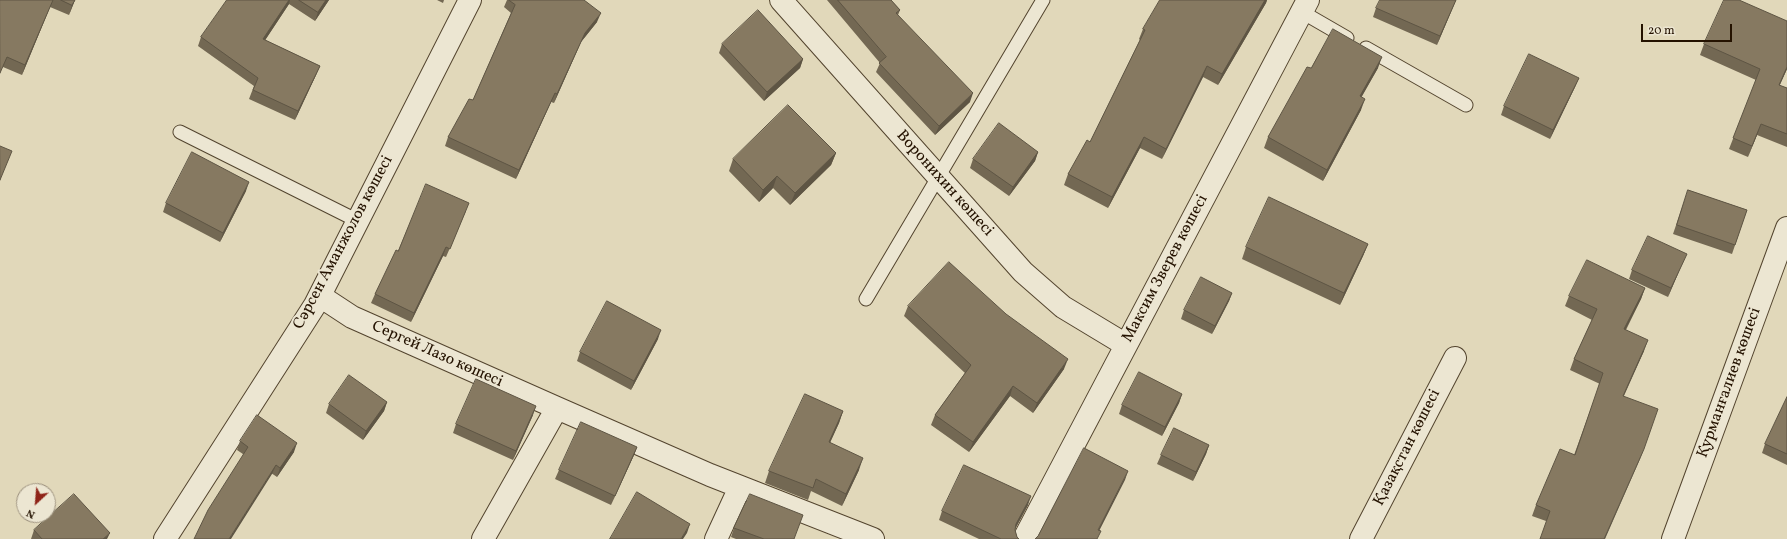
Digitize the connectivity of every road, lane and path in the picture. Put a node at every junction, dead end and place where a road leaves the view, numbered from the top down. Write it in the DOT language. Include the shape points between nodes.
graph roads {
  1 [pos="470,0"];
  2 [pos="781,0"];
  3 [pos="1042,0"];
  4 [pos="1305,6"];
  5 [pos="1466,105"];
  6 [pos="180,132"];
  7 [pos="939,178"];
  8 [pos="358,221"];
  9 [pos="1787,228"];
  10 [pos="320,296"];
  11 [pos="866,299"];
  12 [pos="1126,345"];
  13 [pos="1455,358"];
  14 [pos="557,408"];
  15 [pos="740,487"];
  16 [pos="165,539"];
  17 [pos="483,539"];
  18 [pos="716,539"];
  19 [pos="873,539"];
  20 [pos="1024,539"];
  21 [pos="1361,539"];
  22 [pos="1673,539"];
  1 -- 8 [label="street, Сәрсен Аманжолов көшесі"];
  2 -- 7 [label="street, Воронихин көшесі"];
  3 -- 7 [label="lane"];
  4 -- 5 [label="lane"];
  4 -- 12 [label="street, Максим Зверев көшесі"];
  6 -- 8 [label="lane"];
  7 -- 11 [label="lane"];
  7 -- 12 [label="street, Воронихин көшесі" via="1023,272 1063,307"];
  8 -- 10 [label="street, Сәрсен Аманжолов көшесі"];
  9 -- 22 [label="street, Қурманғалиев көшесі"];
  10 -- 14 [label="street, Сергей Лазо көшесі" via="352,318"];
  10 -- 16 [label="street, Сәрсен Аманжолов көшесі"];
  12 -- 20 [label="street, Максим Зверев көшесі"];
  13 -- 21 [label="street, Қазақстан көшесі"];
  14 -- 15 [label="street, Сергей Лазо көшесі"];
  14 -- 17 [label="street"];
  15 -- 18 [label="street"];
  15 -- 19 [label="street, Сергей Лазо көшесі"];
}
